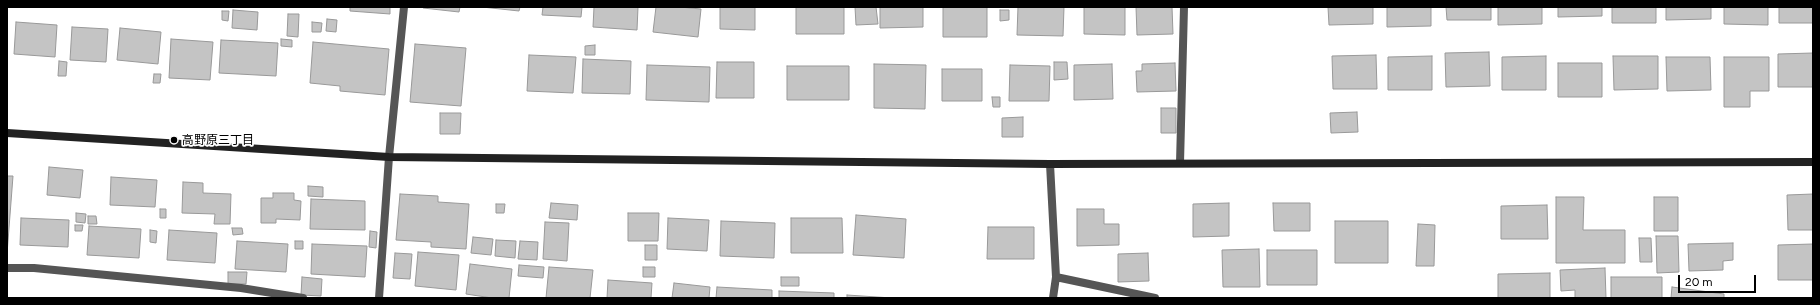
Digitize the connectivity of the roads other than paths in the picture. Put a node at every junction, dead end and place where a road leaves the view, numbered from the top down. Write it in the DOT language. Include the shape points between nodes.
graph roads {
  1 [pos="404,7"];
  2 [pos="1184,7"];
  3 [pos="7,133"];
  4 [pos="389,157"];
  5 [pos="1180,162"];
  6 [pos="1813,162"];
  7 [pos="1050,164"];
  8 [pos="7,268"];
  9 [pos="1056,277"];
  10 [pos="303,298"];
  11 [pos="379,298"];
  12 [pos="1053,298"];
  13 [pos="1155,298"];
  1 -- 4 [label="street"];
  2 -- 5 [label="street"];
  3 -- 4 [label="street"];
  4 -- 7 [label="street"];
  4 -- 11 [label="street"];
  5 -- 6 [label="street"];
  5 -- 7 [label="street"];
  7 -- 9 [label="street"];
  8 -- 10 [label="street" via="34,268 241,288"];
  9 -- 12 [label="street"];
  9 -- 13 [label="street"];
}
